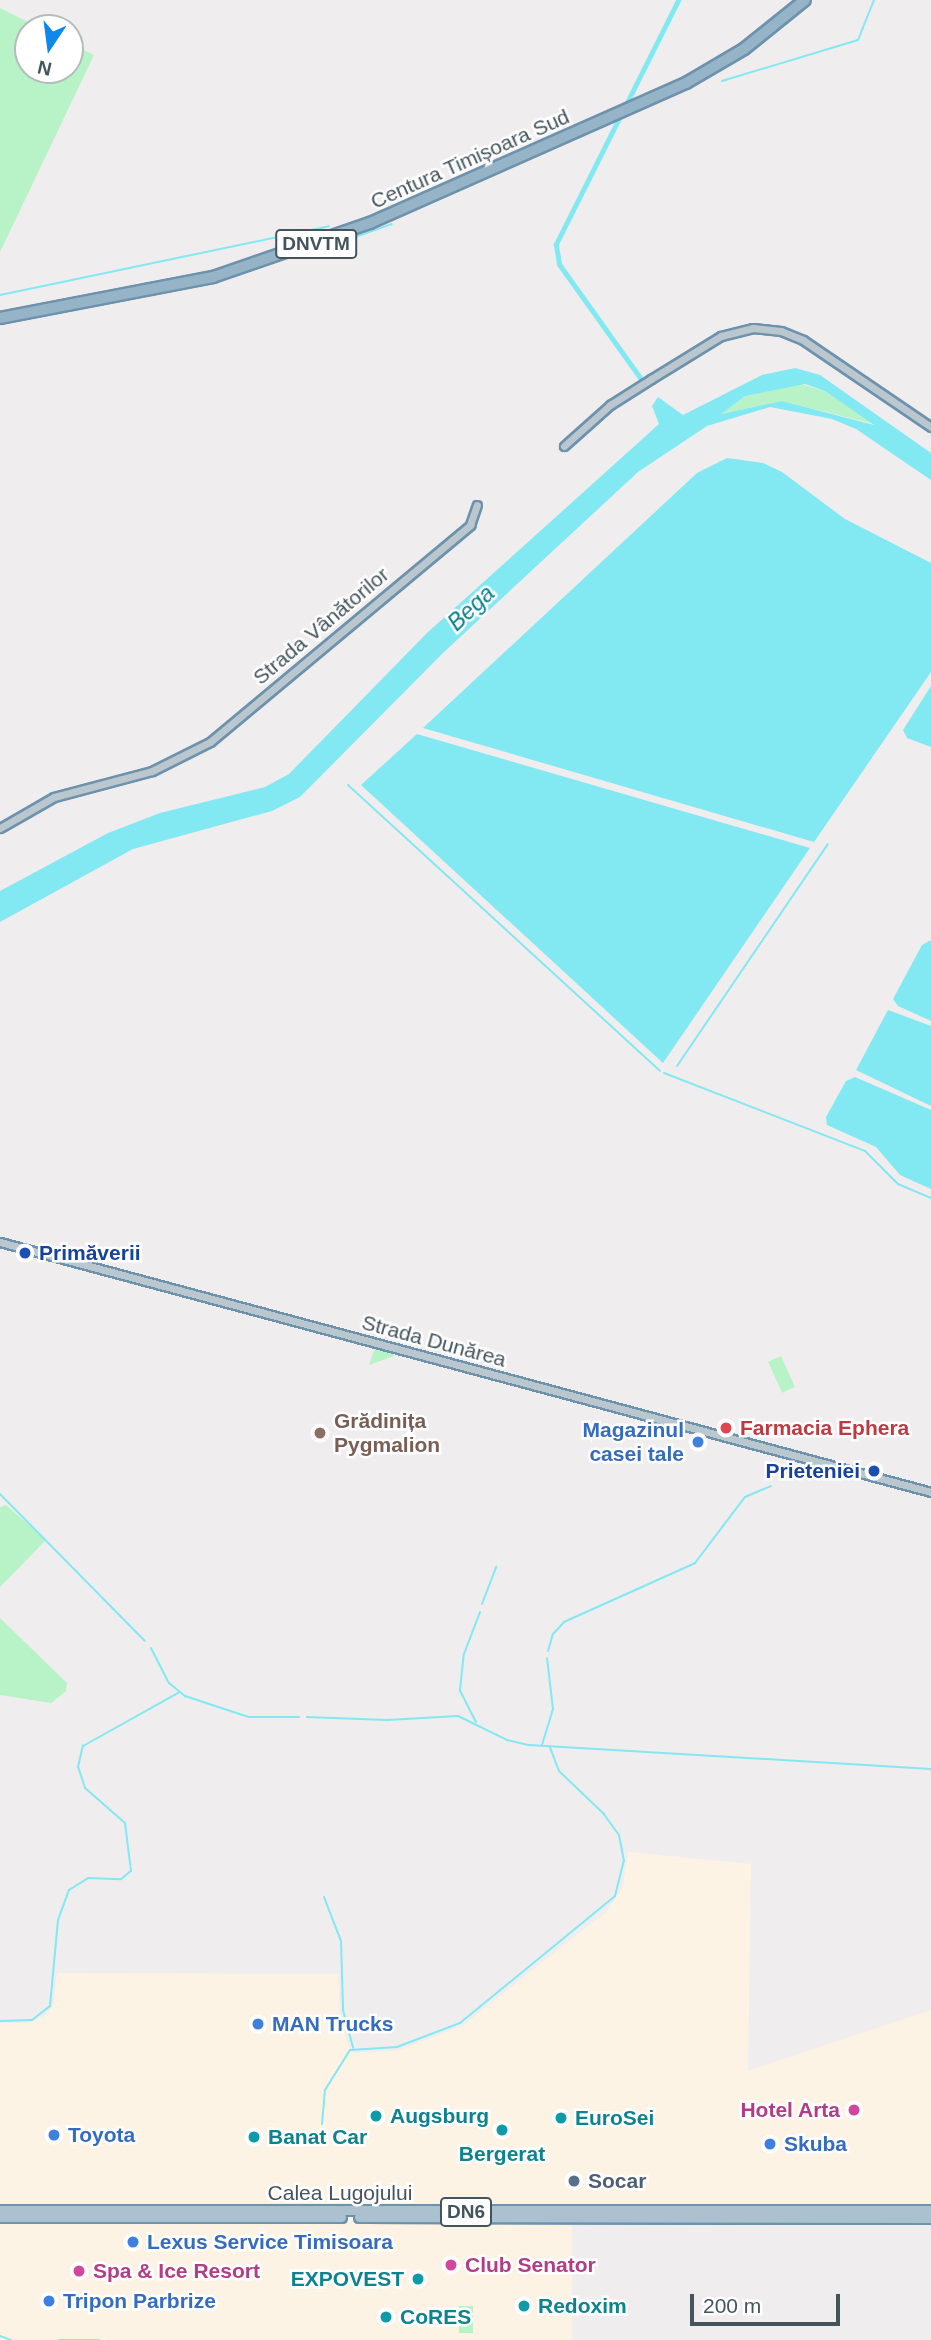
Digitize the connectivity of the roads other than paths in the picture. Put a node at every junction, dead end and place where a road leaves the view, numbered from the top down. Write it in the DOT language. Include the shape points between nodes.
graph roads {
  1 [pos="805,0"];
  2 [pos="0,318"];
  3 [pos="931,427"];
  4 [pos="564,446"];
  5 [pos="477,505"];
  6 [pos="0,828"];
  7 [pos="0,1242"];
  8 [pos="931,1492"];
  9 [pos="0,2210"];
  10 [pos="931,2210"];
  11 [pos="0,2217"];
  12 [pos="931,2218"];
  1 -- 2 [label="highway, Centura Timișoara Sud / DNVTM" via="744,49 646,102 380,219 259,265 169,288"];
  3 -- 4 [label="street" via="797,337 753,328 721,336 642,384"];
  5 -- 6 [label="street, Strada Vânătorilor" via="475,519 460,533 228,729 174,762 54,797"];
  7 -- 8 [label="street, Strada Dunărea"];
  9 -- 10 [label="main road, Calea Lugojului / DN6"];
  11 -- 12 [label="main road, Calea Lugojului / DN6"];
}
